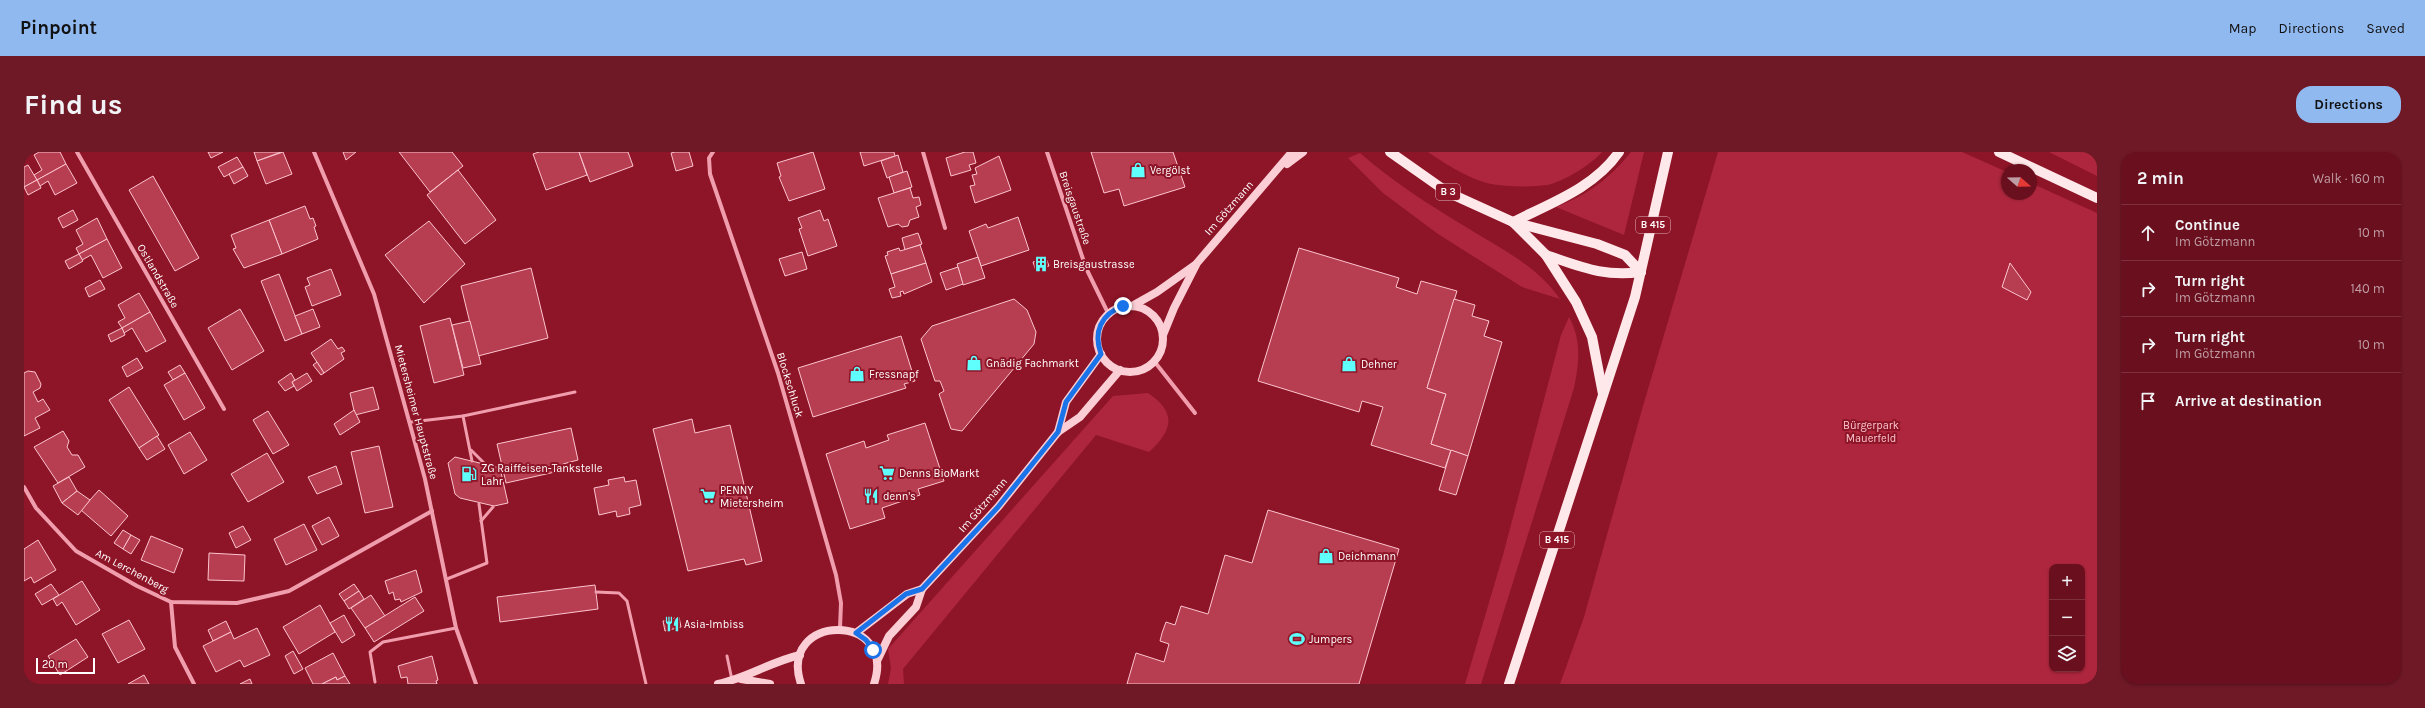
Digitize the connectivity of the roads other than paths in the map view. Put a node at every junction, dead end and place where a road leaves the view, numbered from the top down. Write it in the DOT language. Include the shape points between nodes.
graph roads {
  1 [pos="77,152"];
  2 [pos="314,152"];
  3 [pos="713,152"];
  4 [pos="923,152"];
  5 [pos="1047,152"];
  6 [pos="1292,152"];
  7 [pos="1303,152"];
  8 [pos="1390,152"];
  9 [pos="1619,152"];
  10 [pos="1668,152"];
  11 [pos="1999,152"];
  12 [pos="1280,169"];
  13 [pos="2097,198"];
  14 [pos="1513,222"];
  15 [pos="945,228"];
  16 [pos="1546,255"];
  17 [pos="1197,263"];
  18 [pos="1641,272"];
  19 [pos="1132,306"];
  20 [pos="1108,313"];
  21 [pos="1163,335"];
  22 [pos="1101,354"];
  23 [pos="1154,361"];
  24 [pos="1120,370"];
  25 [pos="574,392"];
  26 [pos="1604,397"];
  27 [pos="224,409"];
  28 [pos="1195,413"];
  29 [pos="463,416"];
  30 [pos="411,422"];
  31 [pos="1058,432"];
  32 [pos="470,449"];
  33 [pos="472,461"];
  34 [pos="488,467"];
  35 [pos="24,487"];
  36 [pos="478,504"];
  37 [pos="493,507"];
  38 [pos="432,511"];
  39 [pos="481,521"];
  40 [pos="447,579"];
  41 [pos="922,589"];
  42 [pos="596,592"];
  43 [pos="171,602"];
  44 [pos="456,628"];
  45 [pos="840,628"];
  46 [pos="856,633"];
  47 [pos="800,655"];
  48 [pos="727,656"];
  49 [pos="877,661"];
  50 [pos="741,679"];
  51 [pos="732,681"];
  52 [pos="375,682"];
  53 [pos="194,684"];
  54 [pos="476,684"];
  55 [pos="646,684"];
  56 [pos="718,684"];
  57 [pos="770,684"];
  58 [pos="801,684"];
  59 [pos="874,684"];
  60 [pos="1509,684"];
  1 -- 27 [label="street, Ostlandstraße"];
  2 -- 30 [label="street, Mietersheimer Hauptstraße" via="374,294"];
  3 -- 45 [label="street, Blockschluck" via="709,158 710,174 778,373 836,575"];
  4 -- 15 [label="street"];
  5 -- 20 [label="street, Breisgaustraße" via="1086,268"];
  6 -- 12 [label="street"];
  7 -- 12 [label="street"];
  8 -- 14 [label="main road, B 3" via="1447,192"];
  9 -- 14 [label="main road" via="1609,166 1588,183"];
  10 -- 18 [label="main road, B 415"];
  11 -- 13 [label="main road"];
  12 -- 17 [label="street, Im Götzmann" via="1257,192"];
  14 -- 16 [label="main road, B 3"];
  14 -- 18 [label="main road, B 3" via="1597,244 1625,255"];
  16 -- 18 [label="main road, B 3" via="1600,272 1618,275"];
  16 -- 26 [label="main road, B 3" via="1576,302 1592,338"];
  17 -- 19 [label="street, Im Götzmann" via="1157,292"];
  17 -- 21 [label="street, Im Götzmann"];
  18 -- 26 [label="main road, B 415"];
  19 -- 20 [label="street, Im Götzmann" via="1123,306"];
  19 -- 21 [label="street" via="1149,312 1160,326"];
  20 -- 22 [label="street" via="1097,332"];
  21 -- 23 [label="street, Im Götzmann" via="1159,354"];
  22 -- 24 [label="street" via="1112,367"];
  22 -- 31 [label="street, Im Götzmann" via="1066,402"];
  23 -- 24 [label="street" via="1138,371"];
  23 -- 28 [label="street"];
  24 -- 31 [label="street, Im Götzmann" via="1080,417"];
  25 -- 29 [label="lane"];
  26 -- 60 [label="main road, B 415"];
  29 -- 30 [label="lane"];
  29 -- 32 [label="lane"];
  30 -- 38 [label="street, Mietersheimer Hauptstraße"];
  31 -- 41 [label="street, Im Götzmann" via="998,507"];
  32 -- 33 [label="lane"];
  32 -- 34 [label="lane"];
  35 -- 43 [label="street, Am Lerchenberg" via="36,508 76,550 137,586"];
  36 -- 39 [label="lane"];
  37 -- 39 [label="lane"];
  38 -- 40 [label="street, Mietersheimer Hauptstraße"];
  38 -- 43 [label="street, Am Lerchenberg" via="289,591 237,603"];
  39 -- 40 [label="lane" via="487,563"];
  40 -- 44 [label="street, Mietersheimer Hauptstraße"];
  41 -- 46 [label="street, Im Götzmann" via="906,594"];
  41 -- 49 [label="street, Im Götzmann" via="916,608 889,636"];
  42 -- 55 [label="lane" via="619,592 627,601"];
  43 -- 53 [label="street" via="175,647"];
  44 -- 52 [label="lane" via="383,642 370,652"];
  44 -- 54 [label="street, Mietersheimer Hauptstraße"];
  45 -- 46 [label="street"];
  45 -- 47 [label="street" via="815,635"];
  46 -- 49 [label="street" via="866,640"];
  47 -- 50 [label="street" via="778,660 756,669"];
  47 -- 58 [label="street" via="798,676"];
  48 -- 51 [label="lane"];
  49 -- 59 [label="street, Im Götzmann"];
  50 -- 51 [label="street"];
  50 -- 57 [label="street"];
  51 -- 56 [label="street"];
}
